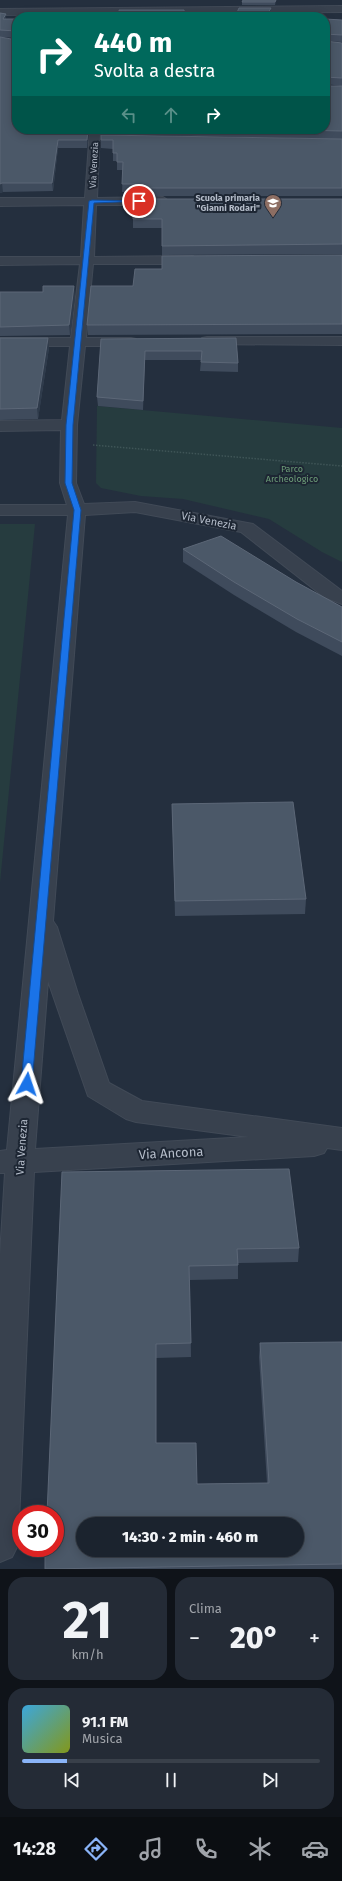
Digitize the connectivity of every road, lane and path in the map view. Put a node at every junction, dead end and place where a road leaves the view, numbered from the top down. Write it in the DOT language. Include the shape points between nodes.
graph roads {
  1 [pos="219,0"];
  2 [pos="342,9"];
  3 [pos="215,10"];
  4 [pos="0,12"];
  5 [pos="98,135"];
  6 [pos="92,201"];
  7 [pos="178,201"];
  8 [pos="0,202"];
  9 [pos="0,260"];
  10 [pos="87,260"];
  11 [pos="207,260"];
  12 [pos="190,341"];
  13 [pos="342,341"];
  14 [pos="0,342"];
  15 [pos="79,342"];
  16 [pos="143,342"];
  17 [pos="69,425"];
  18 [pos="0,426"];
  19 [pos="91,445"];
  20 [pos="342,466"];
  21 [pos="0,510"];
  22 [pos="77,510"];
  23 [pos="342,598"];
  24 [pos="41,915"];
  25 [pos="342,1139"];
  26 [pos="342,1144"];
  27 [pos="10,1162"];
  28 [pos="0,1546"];
  1 -- 3 [label="street"];
  2 -- 3 [label="street"];
  3 -- 4 [label="street"];
  5 -- 6 [label="street, Via Venezia"];
  6 -- 7 [label="street"];
  6 -- 8 [label="street"];
  6 -- 10 [label="street, Via Venezia"];
  9 -- 10 [label="street"];
  10 -- 11 [label="street"];
  10 -- 15 [label="street, Via Venezia"];
  12 -- 13 [label="street"];
  14 -- 15 [label="street"];
  15 -- 16 [label="street"];
  15 -- 17 [label="street, Via Venezia"];
  17 -- 18 [label="street"];
  17 -- 22 [label="street, Via Venezia" via="68,483"];
  19 -- 20 [label="path"];
  21 -- 22 [label="street"];
  22 -- 23 [label="street, Via Venezia" via="135,507 247,528 331,593"];
  22 -- 24 [label="street, Via Venezia"];
  24 -- 25 [label="street" via="98,1089 136,1111"];
  24 -- 27 [label="street, Via Venezia"];
  26 -- 27 [label="street, Via Ancona"];
  27 -- 28 [label="street, Via Venezia"];
}
